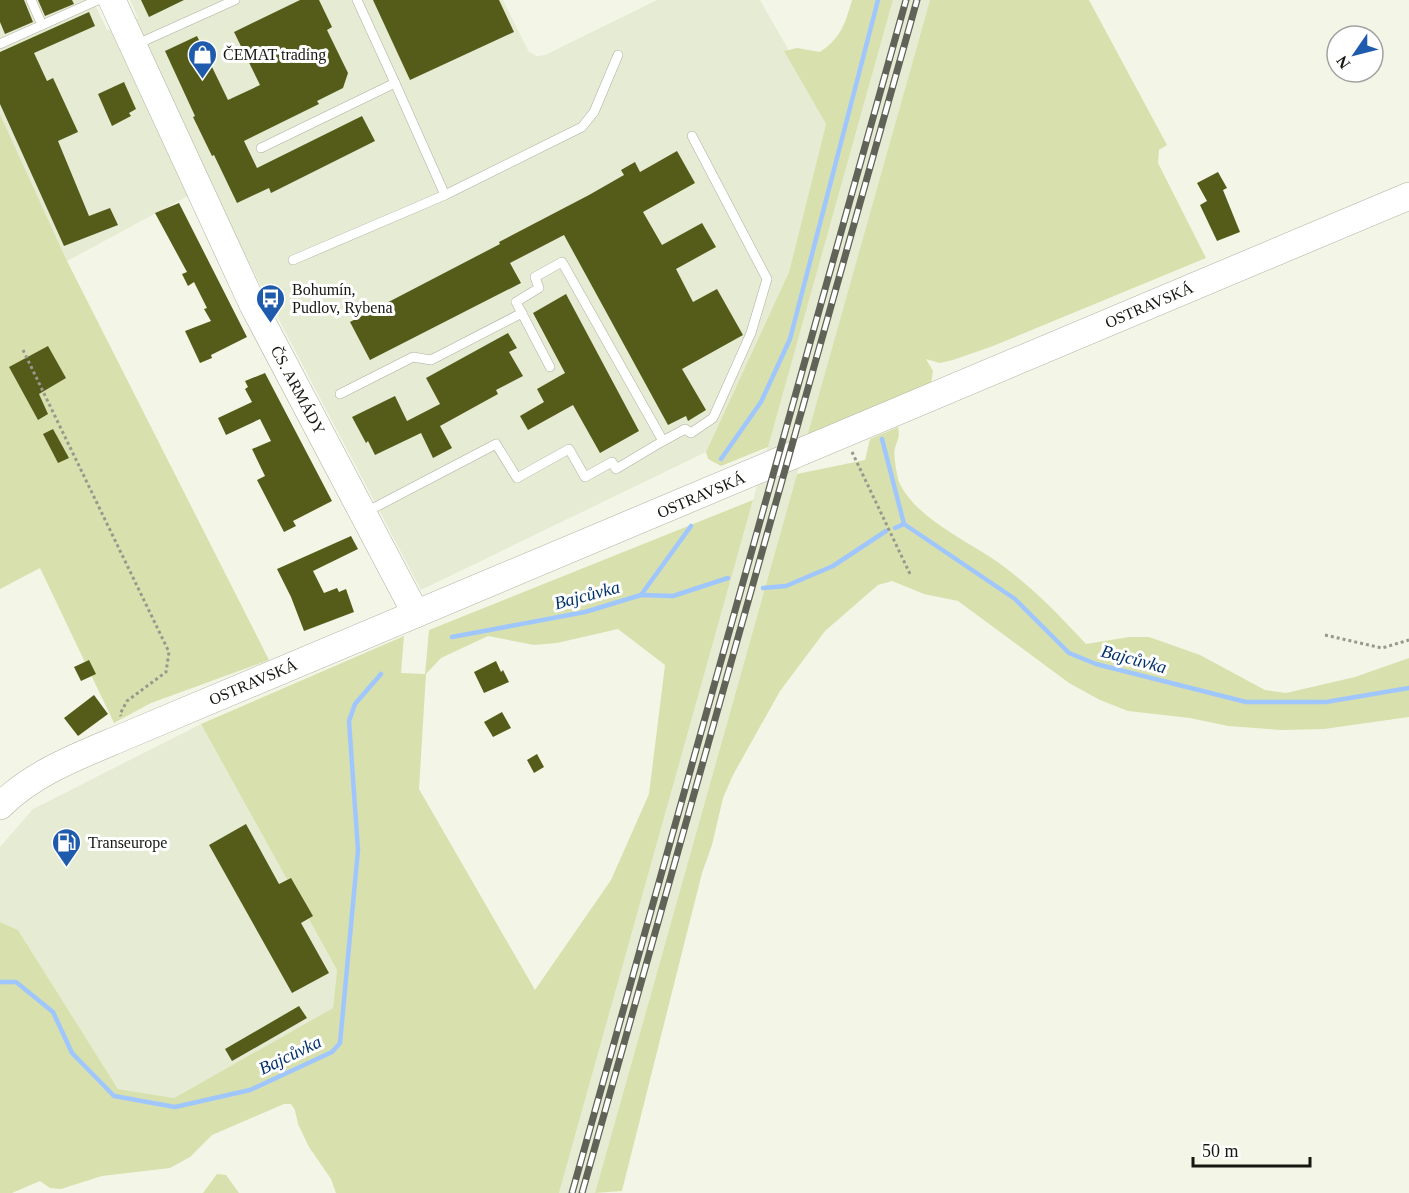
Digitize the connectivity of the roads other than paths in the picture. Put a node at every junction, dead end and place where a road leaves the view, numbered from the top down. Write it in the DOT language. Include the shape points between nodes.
graph roads {
  1 [pos="31,0"];
  2 [pos="98,0"];
  3 [pos="112,0"];
  4 [pos="235,0"];
  5 [pos="357,0"];
  6 [pos="81,3"];
  7 [pos="42,25"];
  8 [pos="0,44"];
  9 [pos="132,46"];
  10 [pos="618,55"];
  11 [pos="395,84"];
  12 [pos="692,136"];
  13 [pos="261,148"];
  14 [pos="445,195"];
  15 [pos="1409,196"];
  16 [pos="292,260"];
  17 [pos="522,313"];
  18 [pos="550,367"];
  19 [pos="340,394"];
  20 [pos="663,441"];
  21 [pos="363,514"];
  22 [pos="416,614"];
  23 [pos="0,806"];
  1 -- 7 [label="lane"];
  2 -- 6 [label="lane"];
  3 -- 9 [label="main road, ČS. ARMÁDY"];
  4 -- 9 [label="lane"];
  5 -- 11 [label="lane"];
  6 -- 7 [label="lane"];
  7 -- 8 [label="lane"];
  9 -- 21 [label="main road, ČS. ARMÁDY" via="258,314"];
  10 -- 14 [label="lane" via="594,112 582,127"];
  11 -- 13 [label="lane"];
  11 -- 14 [label="lane"];
  12 -- 20 [label="lane" via="767,279 751,333 713,418 691,433 685,429"];
  14 -- 16 [label="lane"];
  15 -- 22 [label="main road, OSTRAVSKÁ"];
  17 -- 18 [label="lane"];
  17 -- 19 [label="lane" via="431,360 413,357"];
  17 -- 20 [label="lane" via="516,302 539,288 535,277 562,262"];
  20 -- 21 [label="lane" via="616,469 612,462 585,477 569,449 517,478 496,444"];
  21 -- 22 [label="main road, ČS. ARMÁDY"];
  22 -- 23 [label="main road, OSTRAVSKÁ" via="50,770"];
}
